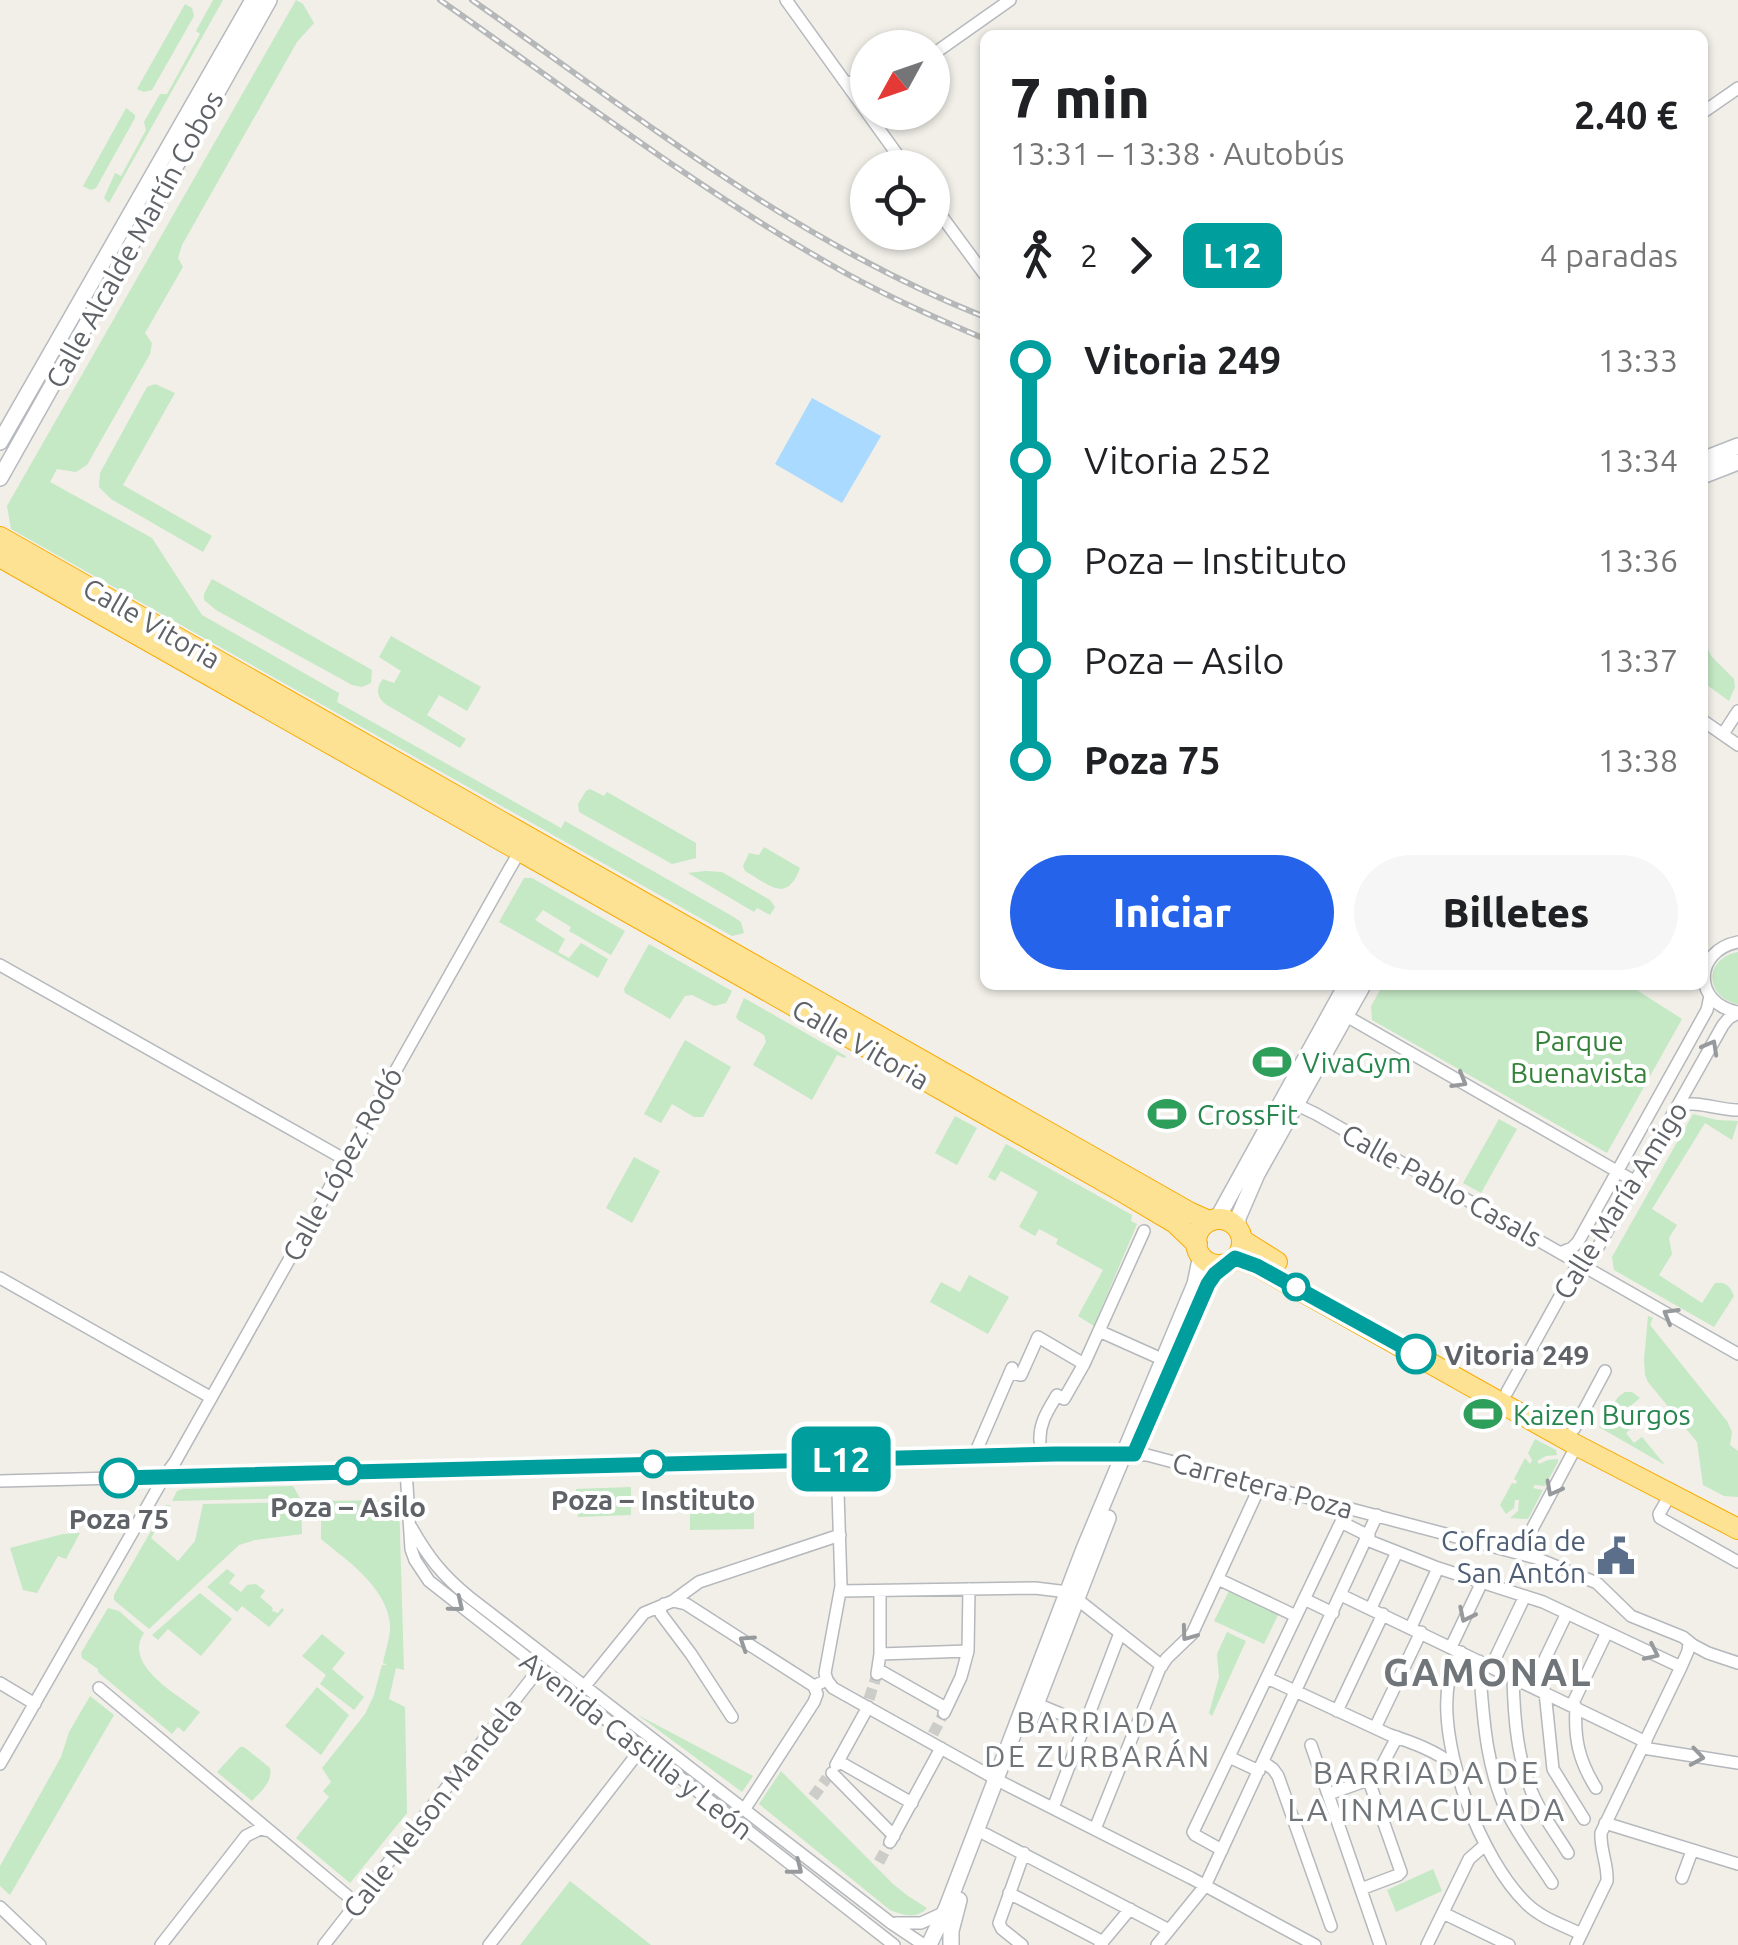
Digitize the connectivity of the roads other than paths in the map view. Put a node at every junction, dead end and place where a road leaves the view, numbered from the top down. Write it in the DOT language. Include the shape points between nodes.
graph roads {
  1 [pos="253,0"];
  2 [pos="269,0"];
  3 [pos="786,0"];
  4 [pos="1010,0"];
  5 [pos="240,37"];
  6 [pos="950,42"];
  7 [pos="844,81"];
  8 [pos="850,82"];
  9 [pos="850,88"];
  10 [pos="1738,88"];
  11 [pos="1708,109"];
  12 [pos="950,227"];
  13 [pos="980,268"];
  14 [pos="0,442"];
  15 [pos="1738,446"];
  16 [pos="1708,458"];
  17 [pos="1738,462"];
  18 [pos="1708,474"];
  19 [pos="0,478"];
  20 [pos="0,537"];
  21 [pos="0,557"];
  22 [pos="1738,711"];
  23 [pos="1708,724"];
  24 [pos="1723,734"];
  25 [pos="1738,745"];
  26 [pos="508,825"];
  27 [pos="520,851"];
  28 [pos="618,887"];
  29 [pos="1738,942"];
  30 [pos="1722,947"];
  31 [pos="1708,949"];
  32 [pos="1708,960"];
  33 [pos="0,965"];
  34 [pos="1708,988"];
  35 [pos="1345,990"];
  36 [pos="1359,990"];
  37 [pos="1710,996"];
  38 [pos="1339,1012"];
  39 [pos="1738,1013"];
  40 [pos="1689,1086"];
  41 [pos="1288,1103"];
  42 [pos="1697,1104"];
  43 [pos="1678,1106"];
  44 [pos="1738,1110"];
  45 [pos="344,1159"];
  46 [pos="1616,1171"];
  47 [pos="1634,1181"];
  48 [pos="1213,1220"];
  49 [pos="1144,1231"];
  50 [pos="1235,1247"];
  51 [pos="1199,1250"];
  52 [pos="1562,1252"];
  53 [pos="1592,1256"];
  54 [pos="1579,1262"];
  55 [pos="1602,1276"];
  56 [pos="0,1278"];
  57 [pos="1099,1332"];
  58 [pos="1738,1354"];
  59 [pos="1155,1356"];
  60 [pos="1084,1364"];
  61 [pos="1605,1371"];
  62 [pos="1507,1392"];
  63 [pos="210,1397"];
  64 [pos="1575,1437"];
  65 [pos="1040,1441"];
  66 [pos="1128,1454"];
  67 [pos="974,1456"];
  68 [pos="837,1460"];
  69 [pos="406,1470"];
  70 [pos="164,1477"];
  71 [pos="0,1481"];
  72 [pos="1261,1484"];
  73 [pos="1667,1500"];
  74 [pos="1345,1507"];
  75 [pos="1382,1517"];
  76 [pos="1340,1522"];
  77 [pos="1738,1524"];
  78 [pos="410,1526"];
  79 [pos="1530,1532"];
  80 [pos="840,1535"];
  81 [pos="1368,1538"];
  82 [pos="1489,1545"];
  83 [pos="1397,1552"];
  84 [pos="1536,1558"];
  85 [pos="1738,1562"];
  86 [pos="1438,1568"];
  87 [pos="1218,1579"];
  88 [pos="1482,1582"];
  89 [pos="969,1589"];
  90 [pos="840,1591"];
  91 [pos="880,1592"];
  92 [pos="1342,1594"];
  93 [pos="1072,1595"];
  94 [pos="1524,1596"];
  95 [pos="1304,1599"];
  96 [pos="668,1602"];
  97 [pos="1377,1611"];
  98 [pos="1333,1613"];
  99 [pos="1567,1613"];
  100 [pos="1296,1616"];
  101 [pos="1416,1630"];
  102 [pos="1607,1632"];
  103 [pos="1120,1633"];
  104 [pos="1689,1642"];
  105 [pos="1456,1649"];
  106 [pos="968,1651"];
  107 [pos="880,1654"];
  108 [pos="1717,1656"];
  109 [pos="1738,1663"];
  110 [pos="1485,1664"];
  111 [pos="1162,1666"];
  112 [pos="1681,1667"];
  113 [pos="539,1669"];
  114 [pos="1512,1677"];
  115 [pos="1267,1678"];
  116 [pos="827,1680"];
  117 [pos="0,1684"];
  118 [pos="814,1686"];
  119 [pos="1532,1686"];
  120 [pos="584,1687"];
  121 [pos="99,1688"];
  122 [pos="1296,1692"];
  123 [pos="1545,1692"];
  124 [pos="35,1704"];
  125 [pos="868,1704"];
  126 [pos="1036,1704"];
  127 [pos="1574,1706"];
  128 [pos="1337,1711"];
  129 [pos="732,1718"];
  130 [pos="1085,1724"];
  131 [pos="1375,1728"];
  132 [pos="1397,1738"];
  133 [pos="934,1742"];
  134 [pos="1311,1744"];
  135 [pos="1644,1745"];
  136 [pos="641,1749"];
  137 [pos="1229,1756"];
  138 [pos="1738,1763"];
  139 [pos="0,1764"];
  140 [pos="1261,1766"];
  141 [pos="1454,1766"];
  142 [pos="1553,1770"];
  143 [pos="832,1771"];
  144 [pos="1526,1777"];
  145 [pos="1370,1780"];
  146 [pos="1000,1781"];
  147 [pos="1596,1788"];
  148 [pos="1328,1794"];
  149 [pos="912,1803"];
  150 [pos="1053,1808"];
  151 [pos="744,1810"];
  152 [pos="1584,1819"];
  153 [pos="1605,1823"];
  154 [pos="1094,1830"];
  155 [pos="268,1831"];
  156 [pos="985,1834"];
  157 [pos="1485,1845"];
  158 [pos="1222,1850"];
  159 [pos="1692,1851"];
  160 [pos="1024,1853"];
  161 [pos="1568,1853"];
  162 [pos="1738,1864"];
  163 [pos="1682,1878"];
  164 [pos="1552,1883"];
  165 [pos="1205,1886"];
  166 [pos="1360,1889"];
  167 [pos="1009,1893"];
  168 [pos="356,1904"];
  169 [pos="0,1907"];
  170 [pos="1130,1909"];
  171 [pos="944,1912"];
  172 [pos="1443,1912"];
  173 [pos="891,1923"];
  174 [pos="1331,1926"];
  175 [pos="1169,1930"];
  176 [pos="1578,1940"];
  177 [pos="1101,1944"];
  178 [pos="40,1945"];
  179 [pos="161,1945"];
  180 [pos="324,1945"];
  181 [pos="489,1945"];
  182 [pos="894,1945"];
  183 [pos="931,1945"];
  184 [pos="950,1945"];
  185 [pos="1022,1945"];
  186 [pos="1157,1945"];
  187 [pos="1315,1945"];
  188 [pos="1380,1945"];
  189 [pos="1426,1945"];
  190 [pos="1508,1945"];
  1 -- 5 [label="main road, Calle Alcalde Martín Cobos"];
  2 -- 5 [label="main road, Calle Alcalde Martín Cobos"];
  3 -- 7 [label="street"];
  4 -- 6 [label="street"];
  5 -- 14 [label="main road, Calle Alcalde Martín Cobos"];
  5 -- 19 [label="main road, Calle Alcalde Martín Cobos"];
  7 -- 8 [label="street"];
  7 -- 9 [label="street"];
  10 -- 11 [label="street"];
  12 -- 13 [label="street"];
  15 -- 16 [label="main road"];
  17 -- 18 [label="main road"];
  20 -- 26 [label="highway, Calle Vitoria"];
  21 -- 27 [label="highway, Calle Vitoria"];
  22 -- 24 [label="street"];
  23 -- 24 [label="street"];
  24 -- 25 [label="street"];
  26 -- 27 [label="highway"];
  26 -- 28 [label="highway, Calle Vitoria"];
  27 -- 28 [label="street, Calle Vitoria" via="536,849"];
  27 -- 45 [label="street, Calle López Rodó"];
  27 -- 51 [label="highway, Calle Vitoria" via="1121,1191 1175,1224"];
  28 -- 48 [label="highway, Calle Vitoria"];
  29 -- 30 [label="street"];
  30 -- 31 [label="street"];
  30 -- 32 [label="street"];
  33 -- 45 [label="street"];
  34 -- 37 [label="street"];
  35 -- 38 [label="main road"];
  36 -- 38 [label="main road"];
  37 -- 39 [label="street"];
  37 -- 46 [label="street, Calle María Amigo"];
  38 -- 41 [label="main road"];
  38 -- 46 [label="street, one-way"];
  40 -- 39 [label="street, Calle María Amigo, one-way" via="1726,1021"];
  40 -- 42 [label="street"];
  40 -- 43 [label="street, Calle María Amigo"];
  41 -- 48 [label="main road"];
  41 -- 50 [label="main road" via="1238,1218"];
  41 -- 52 [label="street, Calle Pablo Casals"];
  42 -- 43 [label="street"];
  42 -- 44 [label="street"];
  43 -- 47 [label="street, Calle María Amigo"];
  45 -- 63 [label="street, Calle López Rodó"];
  46 -- 47 [label="street"];
  46 -- 52 [label="street, Calle María Amigo" via="1578,1242"];
  47 -- 53 [label="street, Calle María Amigo"];
  48 -- 50 [label="highway" via="1232,1223"];
  48 -- 51 [label="highway" via="1200,1231"];
  49 -- 57 [label="street"];
  50 -- 51 [label="highway" via="1212,1263"];
  50 -- 62 [label="highway"];
  50 -- 64 [label="highway" via="1257,1266"];
  50 -- 66 [label="main road" via="1204,1294"];
  51 -- 66 [label="main road" via="1192,1290"];
  52 -- 54 [label="street, Calle Pablo Casals"];
  53 -- 54 [label="street, Calle María Amigo"];
  53 -- 55 [label="street"];
  54 -- 55 [label="street, Calle Pablo Casals"];
  54 -- 62 [label="street, Calle María Amigo"];
  58 -- 55 [label="street, Calle Pablo Casals, one-way"];
  56 -- 63 [label="street"];
  57 -- 59 [label="street"];
  57 -- 60 [label="street"];
  60 -- 65 [label="street" via="1064,1399 1057,1395 1046,1413"];
  60 -- 67 [label="street" via="1038,1338 1021,1375 1011,1370"];
  61 -- 64 [label="street"];
  62 -- 64 [label="highway"];
  63 -- 70 [label="street, Calle López Rodó"];
  64 -- 77 [label="highway"];
  64 -- 77 [label="highway" via="1648,1470"];
  64 -- 79 [label="street, one-way"];
  66 -- 67 [label="street, Carretera Poza"];
  66 -- 72 [label="street, Carretera Poza"];
  66 -- 93 [label="main road"];
  67 -- 68 [label="street, Carretera Poza"];
  68 -- 69 [label="street, Carretera Poza"];
  68 -- 80 [label="street"];
  69 -- 70 [label="street, Carretera Poza"];
  69 -- 78 [label="street, Avenida Castilla y León"];
  70 -- 71 [label="street, Carretera Poza"];
  70 -- 124 [label="street, Calle López Rodó"];
  72 -- 74 [label="street, Carretera Poza"];
  72 -- 87 [label="street"];
  73 -- 85 [label="street" via="1660,1518"];
  74 -- 75 [label="street, Carretera Poza"];
  74 -- 76 [label="street"];
  75 -- 81 [label="street"];
  75 -- 82 [label="street, Carretera Poza"];
  76 -- 81 [label="street"];
  76 -- 95 [label="street"];
  78 -- 113 [label="street, Avenida Castilla y León, one-way" via="414,1560 429,1581"];
  78 -- 120 [label="street, Avenida Castilla y León" via="448,1580"];
  79 -- 82 [label="street"];
  79 -- 84 [label="street" via="1528,1546"];
  80 -- 90 [label="street"];
  80 -- 96 [label="street" via="699,1582"];
  81 -- 83 [label="street"];
  81 -- 92 [label="street"];
  82 -- 84 [label="street, Carretera Poza"];
  83 -- 86 [label="street"];
  83 -- 97 [label="street"];
  84 -- 104 [label="street, Carretera Poza" via="1597,1583 1628,1614"];
  86 -- 88 [label="street"];
  86 -- 101 [label="street"];
  87 -- 100 [label="street"];
  87 -- 111 [label="street, one-way" via="1192,1634"];
  88 -- 94 [label="street"];
  88 -- 105 [label="street, one-way"];
  89 -- 91 [label="street"];
  89 -- 93 [label="street"];
  89 -- 106 [label="street"];
  90 -- 91 [label="street"];
  90 -- 116 [label="street"];
  91 -- 107 [label="street"];
  92 -- 97 [label="street"];
  92 -- 98 [label="street"];
  93 -- 103 [label="street"];
  93 -- 126 [label="main road"];
  93 -- 146 [label="main road"];
  94 -- 99 [label="street"];
  94 -- 110 [label="street"];
  95 -- 98 [label="street"];
  95 -- 100 [label="street"];
  118 -- 96 [label="street, one-way" via="686,1604"];
  96 -- 120 [label="street" via="641,1616"];
  96 -- 129 [label="street" via="660,1614"];
  97 -- 101 [label="street"];
  97 -- 128 [label="street"];
  98 -- 122 [label="street"];
  99 -- 102 [label="street"];
  99 -- 119 [label="street"];
  100 -- 115 [label="street"];
  101 -- 105 [label="street"];
  101 -- 131 [label="street"];
  102 -- 112 [label="street, one-way"];
  102 -- 127 [label="street"];
  103 -- 111 [label="street"];
  103 -- 130 [label="street"];
  104 -- 108 [label="street, Carretera Poza"];
  104 -- 112 [label="street"];
  105 -- 110 [label="street"];
  105 -- 141 [label="street" via="1448,1686"];
  106 -- 107 [label="street"];
  106 -- 107 [label="street" via="945,1710 878,1672"];
  108 -- 109 [label="street, Carretera Poza"];
  108 -- 112 [label="street"];
  110 -- 114 [label="street"];
  110 -- 164 [label="street" via="1496,1784"];
  111 -- 154 [label="street"];
  112 -- 135 [label="street"];
  113 -- 136 [label="street, Avenida Castilla y León"];
  113 -- 168 [label="street, Calle Nelson Mandela"];
  114 -- 119 [label="street"];
  114 -- 144 [label="street"];
  115 -- 122 [label="street"];
  115 -- 137 [label="street"];
  116 -- 118 [label="street"];
  116 -- 125 [label="street"];
  117 -- 124 [label="street"];
  118 -- 151 [label="street" via="814,1702"];
  119 -- 123 [label="street"];
  120 -- 151 [label="street, Avenida Castilla y León"];
  121 -- 155 [label="street"];
  122 -- 128 [label="street"];
  122 -- 140 [label="street"];
  123 -- 127 [label="street"];
  123 -- 142 [label="street"];
  124 -- 139 [label="street, Calle López Rodó"];
  125 -- 133 [label="street"];
  125 -- 143 [label="street"];
  126 -- 130 [label="street"];
  126 -- 146 [label="main road"];
  127 -- 135 [label="street"];
  127 -- 147 [label="street" via="1580,1760"];
  128 -- 131 [label="street"];
  130 -- 150 [label="street"];
  131 -- 132 [label="street"];
  132 -- 141 [label="street"];
  132 -- 145 [label="street"];
  133 -- 146 [label="street"];
  133 -- 149 [label="street"];
  134 -- 148 [label="street"];
  135 -- 138 [label="street, one-way"];
  135 -- 153 [label="street"];
  136 -- 181 [label="street"];
  136 -- 182 [label="street, Avenida Castilla y León, one-way"];
  137 -- 140 [label="street"];
  137 -- 158 [label="street" via="1193,1834"];
  140 -- 158 [label="street"];
  140 -- 174 [label="street" via="1278,1776"];
  141 -- 157 [label="street"];
  142 -- 144 [label="street"];
  142 -- 152 [label="street"];
  143 -- 149 [label="street"];
  143 -- 149 [label="street" via="892,1839"];
  144 -- 161 [label="street"];
  145 -- 148 [label="street"];
  145 -- 166 [label="street" via="1400,1872"];
  146 -- 150 [label="street"];
  146 -- 156 [label="main road"];
  146 -- 171 [label="main road"];
  148 -- 166 [label="street"];
  150 -- 154 [label="street"];
  151 -- 173 [label="street, Avenida Castilla y León"];
  153 -- 159 [label="street"];
  153 -- 176 [label="street" via="1600,1841 1606,1881"];
  154 -- 165 [label="street"];
  155 -- 168 [label="street"];
  155 -- 179 [label="street" via="246,1836"];
  156 -- 160 [label="street"];
  156 -- 184 [label="main road" via="955,1911"];
  157 -- 172 [label="street" via="1469,1860"];
  157 -- 176 [label="street" via="1526,1903"];
  158 -- 165 [label="street"];
  159 -- 162 [label="street"];
  159 -- 163 [label="street"];
  160 -- 167 [label="street"];
  160 -- 170 [label="street"];
  165 -- 175 [label="street"];
  165 -- 187 [label="street"];
  166 -- 188 [label="street"];
  167 -- 177 [label="street"];
  167 -- 185 [label="street" via="999,1923"];
  168 -- 180 [label="street, Calle Nelson Mandela"];
  169 -- 178 [label="street"];
  170 -- 175 [label="street"];
  170 -- 177 [label="street"];
  171 -- 173 [label="street" via="920,1923"];
  171 -- 183 [label="main road"];
  172 -- 189 [label="street"];
  172 -- 190 [label="street"];
  173 -- 183 [label="street, Avenida Castilla y León"];
  175 -- 186 [label="street"];
}
